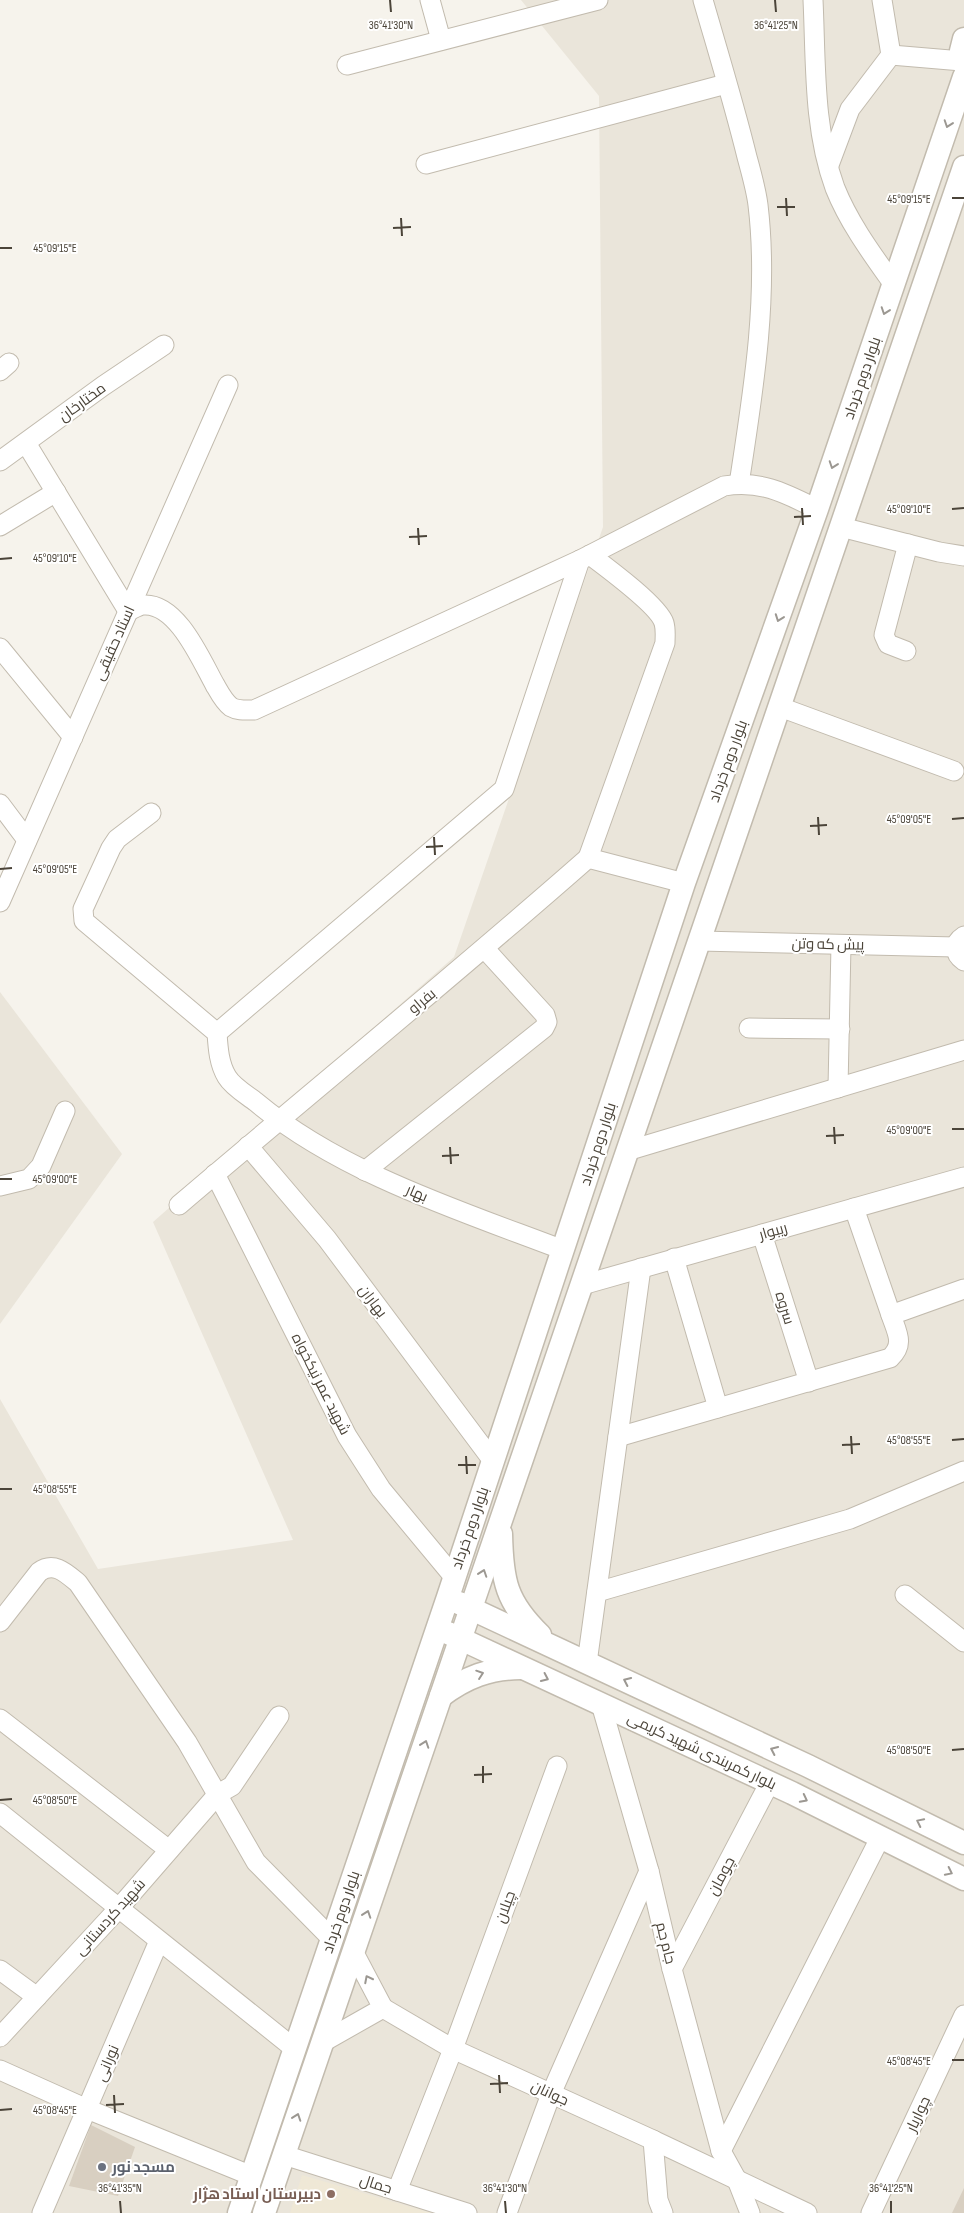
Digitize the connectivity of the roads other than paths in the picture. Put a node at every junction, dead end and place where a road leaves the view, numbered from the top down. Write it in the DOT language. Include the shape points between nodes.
graph roads {
  1 [pos="430,0"];
  2 [pos="598,0"];
  3 [pos="703,0"];
  4 [pos="813,0"];
  5 [pos="882,0"];
  6 [pos="441,40"];
  7 [pos="891,55"];
  8 [pos="964,60"];
  9 [pos="347,65"];
  10 [pos="726,84"];
  11 [pos="426,164"];
  12 [pos="829,165"];
  13 [pos="964,167"];
  14 [pos="894,285"];
  15 [pos="164,345"];
  16 [pos="228,385"];
  17 [pos="26,443"];
  18 [pos="0,462"];
  19 [pos="739,484"];
  20 [pos="56,492"];
  21 [pos="818,509"];
  22 [pos="0,526"];
  23 [pos="841,527"];
  24 [pos="908,544"];
  25 [pos="964,556"];
  26 [pos="585,557"];
  27 [pos="128,611"];
  28 [pos="0,648"];
  29 [pos="906,651"];
  30 [pos="780,707"];
  31 [pos="73,737"];
  32 [pos="954,771"];
  33 [pos="0,804"];
  34 [pos="151,813"];
  35 [pos="27,840"];
  36 [pos="588,858"];
  37 [pos="684,883"];
  38 [pos="0,902"];
  39 [pos="699,941"];
  40 [pos="841,944"];
  41 [pos="961,948"];
  42 [pos="485,949"];
  43 [pos="749,1028"];
  44 [pos="840,1030"];
  45 [pos="216,1033"];
  46 [pos="964,1050"];
  47 [pos="838,1088"];
  48 [pos="65,1111"];
  49 [pos="278,1120"];
  50 [pos="248,1146"];
  51 [pos="627,1151"];
  52 [pos="365,1171"];
  53 [pos="215,1174"];
  54 [pos="964,1177"];
  55 [pos="0,1186"];
  56 [pos="179,1205"];
  57 [pos="854,1208"];
  58 [pos="762,1234"];
  59 [pos="563,1250"];
  60 [pos="674,1258"];
  61 [pos="641,1268"];
  62 [pos="582,1285"];
  63 [pos="964,1289"];
  64 [pos="891,1315"];
  65 [pos="809,1382"];
  66 [pos="718,1408"];
  67 [pos="618,1438"];
  68 [pos="493,1460"];
  69 [pos="964,1471"];
  70 [pos="501,1521"];
  71 [pos="451,1587"];
  72 [pos="597,1592"];
  73 [pos="905,1595"];
  74 [pos="471,1608"];
  75 [pos="0,1622"];
  76 [pos="438,1628"];
  77 [pos="460,1639"];
  78 [pos="964,1642"];
  79 [pos="550,1644"];
  80 [pos="588,1663"];
  81 [pos="523,1668"];
  82 [pos="441,1696"];
  83 [pos="601,1704"];
  84 [pos="279,1716"];
  85 [pos="0,1719"];
  86 [pos="394,1756"];
  87 [pos="556,1766"];
  88 [pos="417,1768"];
  89 [pos="770,1782"];
  90 [pos="218,1794"];
  91 [pos="0,1813"];
  92 [pos="880,1838"];
  93 [pos="964,1843"];
  94 [pos="169,1850"];
  95 [pos="649,1871"];
  96 [pos="964,1879"];
  97 [pos="119,1908"];
  98 [pos="332,1939"];
  99 [pos="159,1941"];
  100 [pos="354,1953"];
  101 [pos="672,1969"];
  102 [pos="0,1970"];
  103 [pos="37,1996"];
  104 [pos="383,2008"];
  105 [pos="964,2016"];
  106 [pos="0,2037"];
  107 [pos="323,2042"];
  108 [pos="295,2049"];
  109 [pos="453,2049"];
  110 [pos="0,2070"];
  111 [pos="551,2094"];
  112 [pos="87,2108"];
  113 [pos="653,2140"];
  114 [pos="721,2151"];
  115 [pos="284,2155"];
  116 [pos="252,2176"];
  117 [pos="737,2180"];
  118 [pos="397,2191"];
  119 [pos="42,2213"];
  120 [pos="239,2213"];
  121 [pos="264,2213"];
  122 [pos="467,2213"];
  123 [pos="507,2213"];
  124 [pos="662,2213"];
  125 [pos="750,2213"];
  126 [pos="807,2213"];
  127 [pos="871,2213"];
  1 -- 6 [label="street"];
  2 -- 6 [label="street"];
  3 -- 10 [label="street"];
  4 -- 12 [label="street" via="818,108"];
  5 -- 7 [label="street"];
  6 -- 9 [label="street"];
  7 -- 8 [label="street"];
  7 -- 12 [label="street" via="850,109"];
  8 -- 14 [label="street, بلوار دوم خرداد, one-way"];
  10 -- 11 [label="street"];
  10 -- 19 [label="street" via="758,203 761,243 759,321 750,415"];
  12 -- 14 [label="street" via="836,188 862,242"];
  13 -- 23 [label="street, بلوار دوم خرداد"];
  14 -- 21 [label="street, بلوار دوم خرداد, one-way"];
  15 -- 17 [label="street, مختارخان"];
  16 -- 27 [label="street, استاد حقیقی"];
  17 -- 18 [label="street, مختارخان"];
  17 -- 20 [label="street"];
  19 -- 21 [label="street" via="772,488"];
  19 -- 26 [label="street" via="724,486"];
  20 -- 22 [label="street"];
  20 -- 27 [label="street"];
  21 -- 37 [label="street, بلوار دوم خرداد, one-way"];
  23 -- 24 [label="street"];
  23 -- 30 [label="street, بلوار دوم خرداد"];
  24 -- 25 [label="street"];
  24 -- 29 [label="street" via="884,636 888,644"];
  26 -- 27 [label="street" via="254,710 242,711 231,707 168,612 141,605"];
  26 -- 36 [label="street" via="621,578 657,612 666,632 665,643"];
  26 -- 45 [label="street" via="504,789"];
  27 -- 31 [label="street, استاد حقیقی"];
  28 -- 31 [label="street"];
  30 -- 32 [label="street"];
  30 -- 39 [label="street, بلوار دوم خرداد"];
  31 -- 35 [label="street, استاد حقیقی"];
  33 -- 35 [label="street"];
  34 -- 45 [label="street" via="117,839 111,848 83,909 84,921"];
  35 -- 38 [label="street, استاد حقیقی"];
  36 -- 37 [label="street"];
  36 -- 42 [label="street, بفراو"];
  37 -- 59 [label="street, بلوار دوم خرداد"];
  39 -- 40 [label="street, پیش که وتن"];
  39 -- 51 [label="street, بلوار دوم خرداد"];
  40 -- 41 [label="street, پیش که وتن"];
  40 -- 44 [label="street"];
  42 -- 49 [label="street, بفراو"];
  42 -- 52 [label="street" via="546,1014 544,1028"];
  43 -- 44 [label="street"];
  44 -- 47 [label="street"];
  45 -- 49 [label="street, بهار" via="222,1067 228,1079"];
  46 -- 47 [label="street"];
  47 -- 51 [label="street"];
  48 -- 55 [label="street" via="41,1166 29,1178"];
  49 -- 50 [label="street, بفراو"];
  49 -- 52 [label="street, بهار"];
  50 -- 53 [label="street, بفراو"];
  50 -- 68 [label="street, بهاران" via="327,1239"];
  51 -- 62 [label="street, بلوار دوم خرداد"];
  52 -- 59 [label="street, بهار"];
  53 -- 56 [label="street, بفراو"];
  53 -- 71 [label="street, شهید عمر نیکخواه" via="347,1436 381,1490"];
  54 -- 57 [label="street, ریبوار"];
  57 -- 58 [label="street, ریبوار"];
  57 -- 64 [label="street"];
  58 -- 60 [label="street, ریبوار"];
  58 -- 65 [label="street, سروه"];
  59 -- 68 [label="street, بلوار دوم خرداد"];
  60 -- 61 [label="street, ریبوار"];
  60 -- 66 [label="street"];
  61 -- 62 [label="street, ریبوار"];
  61 -- 67 [label="street"];
  62 -- 70 [label="street, بلوار دوم خرداد"];
  63 -- 64 [label="street"];
  64 -- 65 [label="street" via="900,1343 898,1351 890,1358"];
  65 -- 66 [label="street"];
  66 -- 67 [label="street"];
  67 -- 72 [label="street"];
  68 -- 71 [label="street, بلوار دوم خرداد"];
  69 -- 72 [label="street" via="850,1519"];
  74 -- 70 [label="street, بلوار دوم خرداد, one-way"];
  70 -- 79 [label="street" via="502,1559 512,1598 518,1612"];
  71 -- 74 [label="street, بلوار کمربندی شهید کریمی"];
  71 -- 76 [label="street, بلوار دوم خرداد"];
  72 -- 80 [label="street"];
  73 -- 78 [label="street"];
  74 -- 77 [label="street, بلوار دوم خرداد"];
  74 -- 79 [label="street, بلوار کمربندی شهید کریمی"];
  75 -- 90 [label="street" via="39,1572 53,1567 62,1570 78,1583 187,1742"];
  76 -- 77 [label="street, بلوار کمربندی شهید کریمی"];
  76 -- 86 [label="street, بلوار دوم خرداد"];
  77 -- 81 [label="street, بلوار کمربندی شهید کریمی"];
  77 -- 82 [label="street, بلوار دوم خرداد"];
  79 -- 80 [label="street, بلوار کمربندی شهید کریمی"];
  93 -- 80 [label="street, بلوار کمربندی شهید کریمی, one-way"];
  82 -- 81 [label="street, one-way" via="473,1676 494,1669"];
  81 -- 83 [label="street, بلوار کمربندی شهید کریمی, one-way"];
  88 -- 82 [label="street, بلوار دوم خرداد, one-way"];
  83 -- 89 [label="street, بلوار کمربندی شهید کریمی"];
  83 -- 95 [label="street, جام جم"];
  84 -- 90 [label="street, شهید کردستانی" via="232,1786"];
  85 -- 94 [label="street"];
  86 -- 88 [label="street"];
  86 -- 98 [label="street, بلوار دوم خرداد"];
  87 -- 109 [label="street, چیلان"];
  100 -- 88 [label="street, بلوار دوم خرداد, one-way"];
  89 -- 92 [label="street, بلوار کمربندی شهید کریمی, one-way"];
  89 -- 101 [label="street, چومان"];
  90 -- 94 [label="street, شهید کردستانی"];
  90 -- 98 [label="street" via="256,1862"];
  91 -- 97 [label="street"];
  92 -- 96 [label="street, بلوار کمربندی شهید کریمی, one-way"];
  92 -- 114 [label="street"];
  94 -- 97 [label="street, شهید کردستانی"];
  95 -- 101 [label="street, جام جم"];
  95 -- 111 [label="street"];
  97 -- 99 [label="street"];
  97 -- 103 [label="street, شهید کردستانی"];
  98 -- 108 [label="street, بلوار دوم خرداد"];
  99 -- 108 [label="street"];
  99 -- 112 [label="street, نورانی"];
  104 -- 100 [label="street, one-way"];
  100 -- 107 [label="street, بلوار دوم خرداد"];
  101 -- 114 [label="street, جام جم"];
  102 -- 103 [label="street"];
  103 -- 106 [label="street, شهید کردستانی"];
  104 -- 107 [label="street"];
  104 -- 109 [label="street, جوانان"];
  105 -- 127 [label="street, چواریار"];
  115 -- 107 [label="street, بلوار دوم خرداد, one-way"];
  108 -- 116 [label="street, بلوار دوم خرداد"];
  109 -- 111 [label="street, جوانان"];
  109 -- 118 [label="street, چیلان"];
  110 -- 112 [label="street"];
  111 -- 113 [label="street, جوانان"];
  111 -- 123 [label="street"];
  112 -- 116 [label="street"];
  112 -- 119 [label="street, نورانی"];
  113 -- 117 [label="street, جوانان"];
  113 -- 124 [label="street"];
  114 -- 117 [label="street, جام جم"];
  115 -- 118 [label="street, جمال"];
  115 -- 121 [label="street, بلوار دوم خرداد"];
  116 -- 120 [label="street, بلوار دوم خرداد"];
  117 -- 125 [label="street, جام جم"];
  117 -- 126 [label="street, جوانان"];
  118 -- 122 [label="street, جمال"];
}
